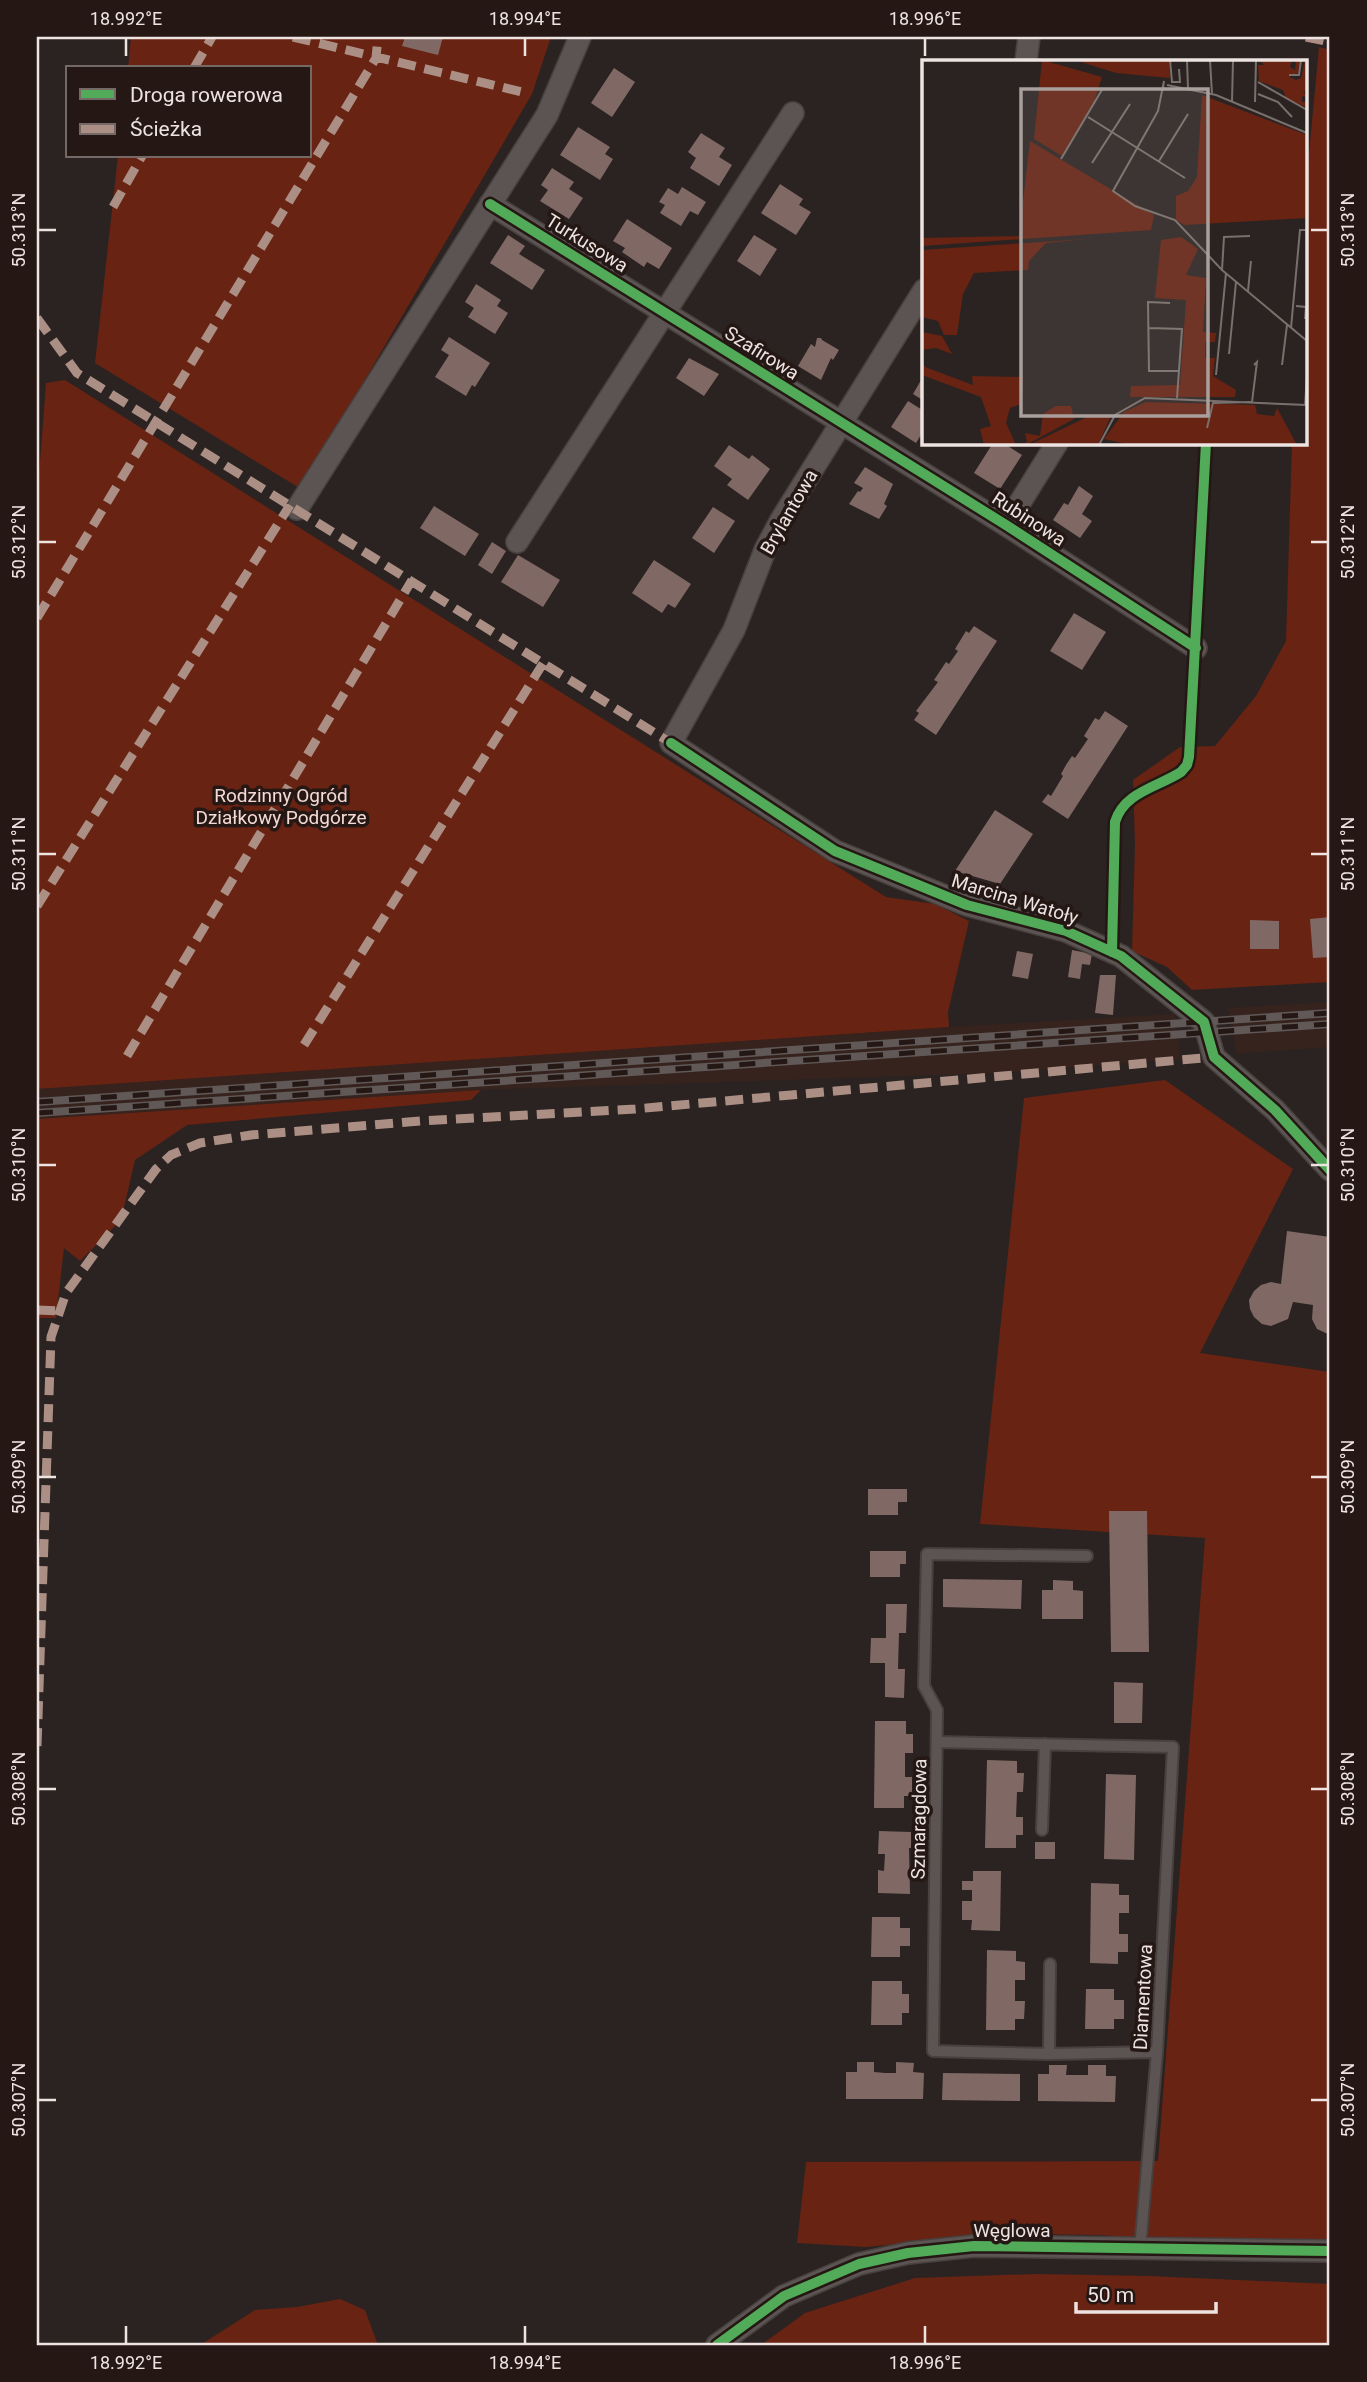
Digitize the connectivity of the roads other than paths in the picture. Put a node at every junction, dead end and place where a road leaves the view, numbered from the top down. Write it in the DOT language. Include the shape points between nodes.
graph roads {
  1 [pos="580,37"];
  2 [pos="1029,37"];
  3 [pos="1026,60"];
  4 [pos="793,113"];
  5 [pos="491,204"];
  6 [pos="922,293"];
  7 [pos="664,313"];
  8 [pos="842,422"];
  9 [pos="1056,444"];
  10 [pos="297,509"];
  11 [pos="1006,525"];
  12 [pos="517,542"];
  13 [pos="1196,648"];
  14 [pos="671,743"];
  15 [pos="1330,1170"];
  16 [pos="1087,1556"];
  17 [pos="937,1742"];
  18 [pos="1045,1744"];
  19 [pos="1042,1830"];
  20 [pos="1050,1964"];
  21 [pos="1157,2052"];
  22 [pos="1049,2054"];
  23 [pos="1140,2249"];
  24 [pos="1330,2251"];
  25 [pos="717,2345"];
  1 -- 5 [label="street" via="547,115"];
  2 -- 3 [label="street"];
  4 -- 7 [label="street"];
  5 -- 7 [label="street, Turkusowa"];
  5 -- 10 [label="street"];
  6 -- 8 [label="street, Brylantowa"];
  7 -- 8 [label="street, Szafirowa"];
  7 -- 12 [label="street"];
  8 -- 11 [label="street, Rubinowa"];
  8 -- 14 [label="street, Brylantowa" via="765,550 734,630"];
  9 -- 11 [label="street, Rubinowa"];
  11 -- 13 [label="street, Rubinowa"];
  14 -- 15 [label="street, Marcina Watoły" via="835,851 967,905 1066,931 1121,956 1203,1022 1214,1057 1275,1110"];
  16 -- 17 [label="lane, Szmaragdowa" via="927,1554 924,1686 937,1710"];
  17 -- 18 [label="lane"];
  17 -- 22 [label="lane, Szmaragdowa" via="933,2051"];
  18 -- 19 [label="lane"];
  18 -- 21 [label="lane, Diamentowa" via="1173,1747"];
  20 -- 22 [label="lane"];
  21 -- 22 [label="lane"];
  21 -- 23 [label="lane, Diamentowa"];
  23 -- 24 [label="street, Węglowa"];
  23 -- 25 [label="street, Węglowa" via="974,2246 896,2255 859,2264 784,2296"];
}
